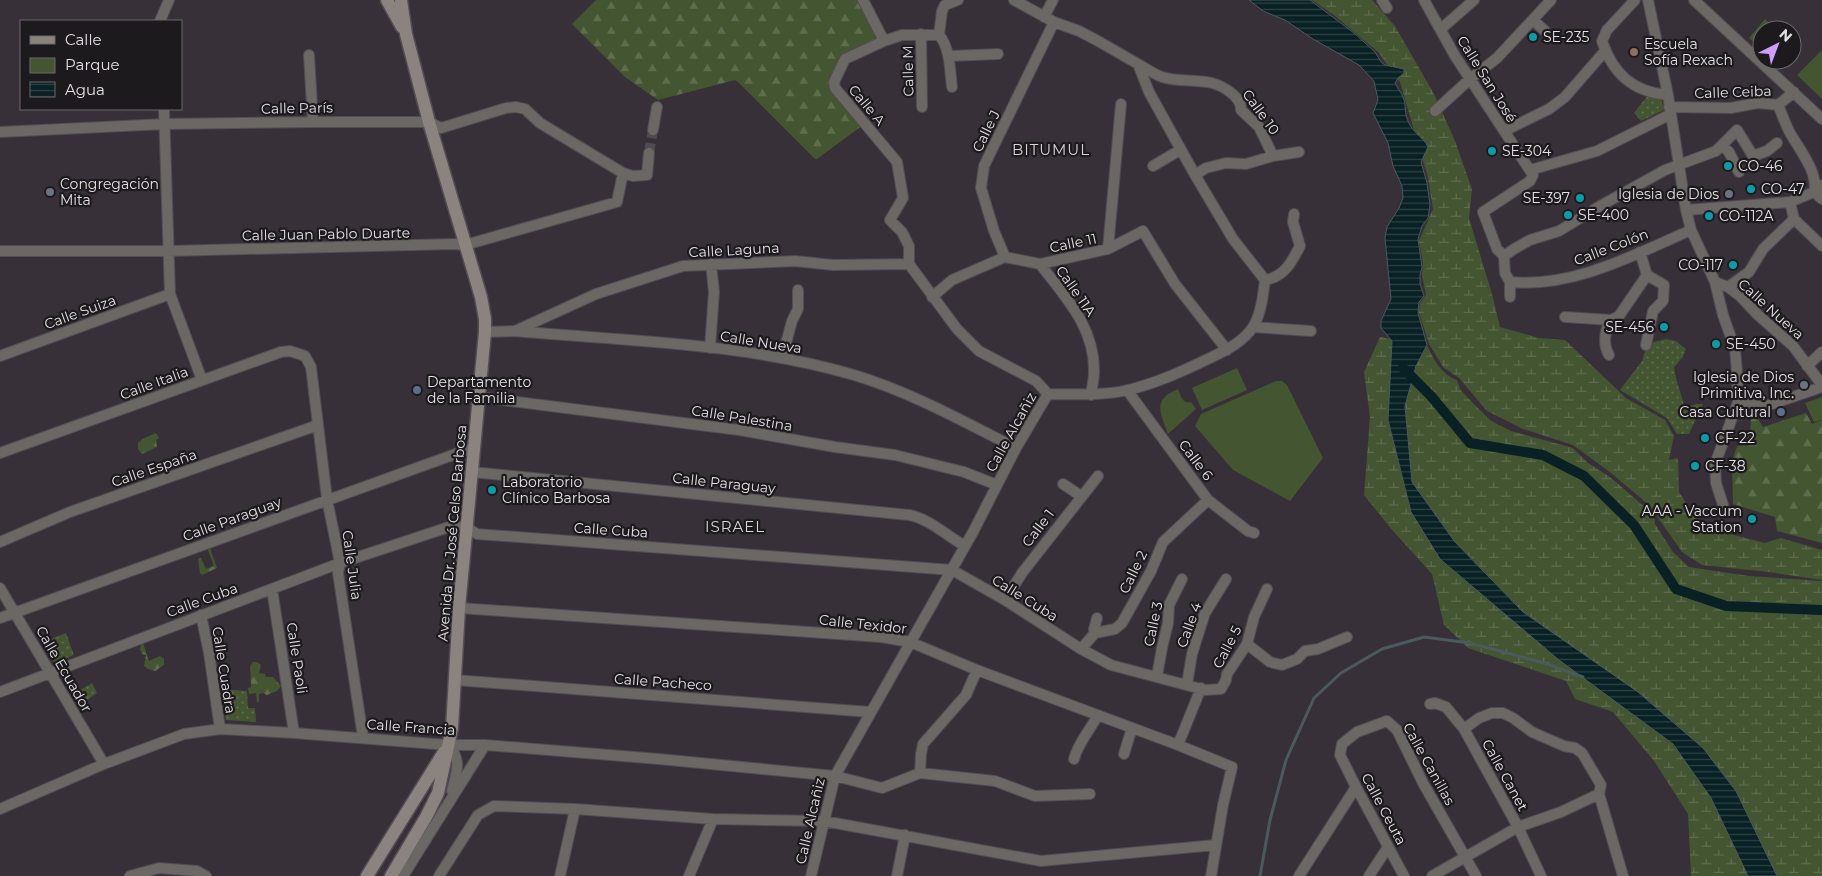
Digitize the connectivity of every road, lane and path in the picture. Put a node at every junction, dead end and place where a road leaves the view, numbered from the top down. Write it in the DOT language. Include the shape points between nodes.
graph roads {
  1 [pos="169,0"];
  2 [pos="387,0"];
  3 [pos="402,0"];
  4 [pos="863,0"];
  5 [pos="958,0"];
  6 [pos="1014,0"];
  7 [pos="1053,0"];
  8 [pos="1424,0"];
  9 [pos="1474,0"];
  10 [pos="1552,0"];
  11 [pos="1635,0"];
  12 [pos="1648,0"];
  13 [pos="1694,0"];
  14 [pos="1044,17"];
  15 [pos="160,20"];
  16 [pos="1533,20"];
  17 [pos="1054,22"];
  18 [pos="1442,30"];
  19 [pos="1546,31"];
  20 [pos="406,34"];
  21 [pos="921,34"];
  22 [pos="939,35"];
  23 [pos="884,41"];
  24 [pos="1605,51"];
  25 [pos="309,54"];
  26 [pos="998,54"];
  27 [pos="949,56"];
  28 [pos="1138,64"];
  29 [pos="1470,79"];
  30 [pos="952,87"];
  31 [pos="1794,92"];
  32 [pos="1668,95"];
  33 [pos="1122,104"];
  34 [pos="1778,105"];
  35 [pos="657,107"];
  36 [pos="922,107"];
  37 [pos="164,110"];
  38 [pos="1435,111"];
  39 [pos="1670,111"];
  40 [pos="1822,119"];
  41 [pos="313,122"];
  42 [pos="429,122"];
  43 [pos="165,124"];
  44 [pos="653,130"];
  45 [pos="1504,131"];
  46 [pos="0,132"];
  47 [pos="1777,143"];
  48 [pos="1722,145"];
  49 [pos="1180,150"];
  50 [pos="1299,152"];
  51 [pos="649,153"];
  52 [pos="1273,156"];
  53 [pos="1679,165"];
  54 [pos="1153,166"];
  55 [pos="1530,170"];
  56 [pos="1739,172"];
  57 [pos="624,174"];
  58 [pos="1195,175"];
  59 [pos="1819,192"];
  60 [pos="1790,202"];
  61 [pos="1686,210"];
  62 [pos="1294,214"];
  63 [pos="1794,219"];
  64 [pos="1691,230"];
  65 [pos="465,245"];
  66 [pos="1822,246"];
  67 [pos="1108,249"];
  68 [pos="0,251"];
  69 [pos="168,251"];
  70 [pos="1640,252"];
  71 [pos="1504,256"];
  72 [pos="1005,257"];
  73 [pos="711,264"];
  74 [pos="909,264"];
  75 [pos="1040,264"];
  76 [pos="1647,274"];
  77 [pos="1265,280"];
  78 [pos="1510,282"];
  79 [pos="1715,282"];
  80 [pos="1728,287"];
  81 [pos="798,290"];
  82 [pos="170,294"];
  83 [pos="932,297"];
  84 [pos="1510,297"];
  85 [pos="1565,317"];
  86 [pos="1611,320"];
  87 [pos="1253,327"];
  88 [pos="514,331"];
  89 [pos="1311,331"];
  90 [pos="484,332"];
  91 [pos="1646,346"];
  92 [pos="710,348"];
  93 [pos="1227,350"];
  94 [pos="1822,352"];
  95 [pos="0,356"];
  96 [pos="1609,356"];
  97 [pos="782,358"];
  98 [pos="1807,366"];
  99 [pos="311,367"];
  100 [pos="202,380"];
  101 [pos="1822,386"];
  102 [pos="1127,390"];
  103 [pos="1048,394"];
  104 [pos="1091,394"];
  105 [pos="479,397"];
  106 [pos="1738,402"];
  107 [pos="318,425"];
  108 [pos="474,447"];
  109 [pos="1016,448"];
  110 [pos="0,453"];
  111 [pos="472,472"];
  112 [pos="1098,476"];
  113 [pos="1063,484"];
  114 [pos="997,485"];
  115 [pos="1081,496"];
  116 [pos="327,499"];
  117 [pos="1208,500"];
  118 [pos="1725,511"];
  119 [pos="466,527"];
  120 [pos="1254,533"];
  121 [pos="0,542"];
  122 [pos="965,546"];
  123 [pos="340,563"];
  124 [pos="952,570"];
  125 [pos="1182,579"];
  126 [pos="1226,579"];
  127 [pos="0,588"];
  128 [pos="272,589"];
  129 [pos="1267,590"];
  130 [pos="1005,600"];
  131 [pos="459,608"];
  132 [pos="15,612"];
  133 [pos="201,614"];
  134 [pos="0,618"];
  135 [pos="1097,618"];
  136 [pos="1096,633"];
  137 [pos="1347,637"];
  138 [pos="910,642"];
  139 [pos="1247,644"];
  140 [pos="1081,649"];
  141 [pos="977,670"];
  142 [pos="51,672"];
  143 [pos="1157,676"];
  144 [pos="455,680"];
  145 [pos="1187,684"];
  146 [pos="1201,688"];
  147 [pos="1221,689"];
  148 [pos="0,692"];
  149 [pos="1430,704"];
  150 [pos="870,712"];
  151 [pos="1098,715"];
  152 [pos="1132,728"];
  153 [pos="220,729"];
  154 [pos="1464,729"];
  155 [pos="294,733"];
  156 [pos="363,738"];
  157 [pos="1178,744"];
  158 [pos="448,745"];
  159 [pos="485,745"];
  160 [pos="1124,754"];
  161 [pos="1340,754"];
  162 [pos="1074,759"];
  163 [pos="104,764"];
  164 [pos="920,773"];
  165 [pos="834,776"];
  166 [pos="1356,786"];
  167 [pos="1090,794"];
  168 [pos="1599,794"];
  169 [pos="450,800"];
  170 [pos="0,809"];
  171 [pos="575,809"];
  172 [pos="713,819"];
  173 [pos="824,821"];
  174 [pos="1518,827"];
  175 [pos="905,835"];
  176 [pos="1216,845"];
  177 [pos="1388,847"];
  178 [pos="1465,857"];
  179 [pos="130,876"];
  180 [pos="206,876"];
  181 [pos="367,876"];
  182 [pos="391,876"];
  183 [pos="403,876"];
  184 [pos="439,876"];
  185 [pos="560,876"];
  186 [pos="689,876"];
  187 [pos="811,876"];
  188 [pos="897,876"];
  189 [pos="1211,876"];
  190 [pos="1299,876"];
  191 [pos="1369,876"];
  192 [pos="1404,876"];
  193 [pos="1432,876"];
  194 [pos="1476,876"];
  195 [pos="1541,876"];
  196 [pos="1623,876"];
  1 -- 15 [label="street"];
  2 -- 20 [label="main road, Avenida Dr. José Celso Barbosa"];
  3 -- 20 [label="main road, Avenida Dr. José Celso Barbosa"];
  4 -- 23 [label="street"];
  5 -- 22 [label="street" via="945,5"];
  6 -- 14 [label="street"];
  7 -- 14 [label="street"];
  8 -- 18 [label="street, Calle San José"];
  9 -- 18 [label="street"];
  10 -- 16 [label="street"];
  11 -- 24 [label="street" via="1606,30 1602,41"];
  12 -- 32 [label="street"];
  13 -- 31 [label="street"];
  14 -- 17 [label="street"];
  16 -- 19 [label="street"];
  16 -- 29 [label="street" via="1498,58"];
  17 -- 28 [label="street" via="1079,31"];
  17 -- 72 [label="street, Calle J" via="984,166 981,188"];
  18 -- 29 [label="street, Calle San José"];
  20 -- 42 [label="main road, Avenida Dr. José Celso Barbosa"];
  21 -- 22 [label="street"];
  21 -- 23 [label="street" via="902,35"];
  21 -- 36 [label="street, Calle M"];
  22 -- 27 [label="street"];
  23 -- 74 [label="street, Calle A" via="845,58 834,88 897,162 903,198 890,220 902,232 909,246"];
  24 -- 32 [label="street" via="1620,74 1633,84 1651,93"];
  24 -- 45 [label="street" via="1565,98"];
  25 -- 41 [label="street"];
  26 -- 27 [label="street"];
  27 -- 30 [label="street"];
  28 -- 49 [label="street"];
  28 -- 52 [label="street, Calle 10" via="1162,77 1212,83 1228,91 1238,100 1241,110 1259,127"];
  29 -- 38 [label="street"];
  29 -- 45 [label="street, Calle San José"];
  31 -- 34 [label="street, Calle Ceiba"];
  31 -- 40 [label="street"];
  32 -- 39 [label="street"];
  33 -- 67 [label="street"];
  34 -- 39 [label="street, Calle Ceiba" via="1758,103 1731,108"];
  34 -- 59 [label="street" via="1804,153"];
  35 -- 44 [label="street"];
  37 -- 43 [label="street"];
  39 -- 53 [label="street"];
  39 -- 55 [label="street" via="1597,151"];
  41 -- 42 [label="street, Calle París"];
  41 -- 43 [label="street, Calle París"];
  42 -- 57 [label="street, Calle París" via="441,128 506,108 525,109 540,122"];
  42 -- 65 [label="main road, Avenida Dr. José Celso Barbosa"];
  43 -- 46 [label="street, Calle París"];
  43 -- 69 [label="street"];
  45 -- 55 [label="street, Calle San José"];
  47 -- 48 [label="street" via="1753,156 1737,130"];
  48 -- 53 [label="street" via="1716,151"];
  48 -- 56 [label="street"];
  49 -- 54 [label="street"];
  49 -- 58 [label="street"];
  50 -- 52 [label="street"];
  51 -- 57 [label="street" via="647,175"];
  52 -- 58 [label="street" via="1246,164 1226,162"];
  53 -- 61 [label="street"];
  53 -- 71 [label="street" via="1649,178 1559,232 1530,240"];
  55 -- 71 [label="street" via="1530,181 1483,212 1497,249"];
  57 -- 65 [label="street, Calle Juan Pablo Duarte" via="617,202"];
  58 -- 77 [label="street" via="1233,239"];
  59 -- 60 [label="street"];
  60 -- 61 [label="street"];
  60 -- 63 [label="street"];
  61 -- 64 [label="street"];
  62 -- 77 [label="street" via="1300,246 1280,276"];
  63 -- 66 [label="street"];
  63 -- 80 [label="street" via="1763,250 1749,272"];
  64 -- 70 [label="street, Calle Colón"];
  64 -- 79 [label="street"];
  65 -- 69 [label="street, Calle Juan Pablo Duarte"];
  65 -- 90 [label="main road, Avenida Dr. José Celso Barbosa" via="481,297"];
  67 -- 75 [label="street, Calle 11"];
  67 -- 93 [label="street, Calle 11" via="1143,231 1175,284"];
  68 -- 69 [label="street, Calle Juan Pablo Duarte"];
  69 -- 82 [label="street"];
  70 -- 76 [label="street"];
  70 -- 78 [label="street, Calle Colón" via="1581,275 1530,284"];
  71 -- 78 [label="street" via="1505,273"];
  72 -- 75 [label="street, Calle 11"];
  72 -- 83 [label="street" via="952,280"];
  73 -- 74 [label="street, Calle Laguna" via="795,261 833,265"];
  73 -- 88 [label="street, Calle Laguna" via="683,266 596,294"];
  73 -- 92 [label="street" via="714,292"];
  74 -- 83 [label="street"];
  75 -- 104 [label="street, Calle 11A" via="1083,321 1091,344 1094,371"];
  76 -- 86 [label="street" via="1619,316"];
  76 -- 91 [label="street" via="1664,285 1663,301 1653,311"];
  77 -- 87 [label="street, Calle Alcañiz" via="1262,303"];
  78 -- 84 [label="street"];
  79 -- 80 [label="street, Calle Nueva"];
  79 -- 106 [label="street" via="1735,349"];
  80 -- 98 [label="street, Calle Nueva" via="1793,346"];
  81 -- 97 [label="street" via="798,309"];
  82 -- 95 [label="street, Calle Suiza"];
  82 -- 100 [label="street"];
  83 -- 103 [label="street" via="979,351 1036,381"];
  85 -- 86 [label="street"];
  86 -- 96 [label="street" via="1604,346"];
  87 -- 89 [label="street"];
  87 -- 93 [label="street, Calle Alcañiz"];
  88 -- 90 [label="street, Calle Nueva"];
  88 -- 92 [label="street, Calle Nueva"];
  90 -- 105 [label="main road, Avenida Dr. José Celso Barbosa"];
  92 -- 97 [label="street, Calle Nueva"];
  93 -- 102 [label="street, Calle Alcañiz" via="1167,379"];
  94 -- 98 [label="street"];
  97 -- 109 [label="street, Calle Nueva" via="838,371 888,388 939,409"];
  98 -- 101 [label="street, Calle Nueva"];
  99 -- 100 [label="street, Calle Italia" via="305,356 286,351"];
  99 -- 107 [label="street, Calle Julia"];
  100 -- 110 [label="street, Calle Italia"];
  101 -- 106 [label="street" via="1763,407"];
  102 -- 104 [label="street, Calle Alcañiz"];
  102 -- 117 [label="street, Calle 6"];
  103 -- 104 [label="street, Calle Alcañiz"];
  103 -- 109 [label="street, Calle Alcañiz"];
  105 -- 108 [label="main road, Avenida Dr. José Celso Barbosa"];
  105 -- 114 [label="street, Calle Palestina" via="739,430 895,455 964,472"];
  106 -- 118 [label="street" via="1715,464 1716,483"];
  107 -- 116 [label="street, Calle Julia"];
  107 -- 121 [label="street, Calle España" via="70,512"];
  108 -- 111 [label="main road, Avenida Dr. José Celso Barbosa"];
  108 -- 116 [label="street, Calle Paraguay"];
  109 -- 114 [label="street, Calle Alcañiz"];
  111 -- 119 [label="main road, Avenida Dr. José Celso Barbosa"];
  111 -- 122 [label="street, Calle Paraguay" via="909,515 921,517"];
  112 -- 115 [label="street, Calle 1"];
  113 -- 115 [label="street"];
  114 -- 122 [label="street, Calle Alcañiz"];
  115 -- 130 [label="street, Calle 1" via="1022,572"];
  116 -- 123 [label="street, Calle Julia"];
  116 -- 132 [label="street, Calle Paraguay"];
  117 -- 120 [label="street, Calle 6"];
  117 -- 136 [label="street, Calle 2" via="1163,542 1122,623 1115,629"];
  119 -- 123 [label="street, Calle Cuba" via="452,526"];
  119 -- 124 [label="street, Calle Cuba" via="477,534"];
  119 -- 131 [label="main road, Avenida Dr. José Celso Barbosa"];
  122 -- 124 [label="street, Calle Alcañiz"];
  123 -- 128 [label="street, Calle Cuba"];
  123 -- 156 [label="street, Calle Julia" via="338,573"];
  124 -- 130 [label="street, Calle Cuba"];
  124 -- 138 [label="street, Calle Alcañiz"];
  125 -- 143 [label="street, Calle 3" via="1169,605"];
  126 -- 145 [label="street, Calle 4" via="1205,613 1192,654"];
  127 -- 132 [label="street, Calle Ecuador"];
  128 -- 133 [label="street, Calle Cuba"];
  128 -- 155 [label="street, Calle Paoli"];
  129 -- 139 [label="street, Calle 5" via="1254,617"];
  130 -- 140 [label="street, Calle Cuba"];
  131 -- 138 [label="street, Calle Texidor" via="882,636"];
  131 -- 144 [label="main road, Avenida Dr. José Celso Barbosa"];
  132 -- 134 [label="street, Calle Paraguay"];
  132 -- 142 [label="street, Calle Ecuador"];
  133 -- 142 [label="street, Calle Cuba"];
  133 -- 153 [label="street, Calle Cuadra"];
  135 -- 136 [label="street"];
  136 -- 140 [label="street, Calle 2"];
  137 -- 139 [label="street" via="1304,652 1282,665 1270,662"];
  138 -- 141 [label="street, Calle Texidor"];
  138 -- 150 [label="street, Calle Alcañiz"];
  139 -- 147 [label="street, Calle 5" via="1226,674"];
  140 -- 143 [label="street, Calle Cuba" via="1111,665"];
  141 -- 151 [label="street, Calle Texidor"];
  141 -- 164 [label="street" via="966,695 923,744"];
  142 -- 148 [label="street, Calle Cuba"];
  142 -- 163 [label="street, Calle Ecuador"];
  143 -- 145 [label="street, Calle Cuba"];
  144 -- 150 [label="street, Calle Pacheco"];
  144 -- 158 [label="main road, Avenida Dr. José Celso Barbosa"];
  145 -- 146 [label="street, Calle Cuba"];
  146 -- 147 [label="street, Calle Cuba"];
  146 -- 157 [label="street"];
  149 -- 154 [label="street, Calle Canet" via="1446,707"];
  150 -- 165 [label="street, Calle Alcañiz"];
  151 -- 152 [label="street, Calle Texidor"];
  151 -- 162 [label="street" via="1076,749"];
  152 -- 157 [label="street, Calle Texidor"];
  152 -- 160 [label="street"];
  153 -- 155 [label="street, Calle Francia"];
  153 -- 163 [label="street, Calle Francia" via="184,734"];
  154 -- 168 [label="street" via="1479,718 1503,713 1532,732 1582,753 1602,785"];
  154 -- 174 [label="street, Calle Canet"];
  155 -- 156 [label="street, Calle Francia"];
  156 -- 158 [label="street, Calle Francia"];
  157 -- 176 [label="street, Calle Texidor" via="1232,767"];
  158 -- 159 [label="street, Calle Francia"];
  158 -- 169 [label="street" via="458,760"];
  158 -- 181 [label="main road, Avenida Dr. José Celso Barbosa"];
  158 -- 182 [label="main road, Avenida Dr. José Celso Barbosa" via="438,793"];
  159 -- 165 [label="street, Calle Francia"];
  159 -- 169 [label="street"];
  161 -- 166 [label="street, Calle Ceuta"];
  161 -- 178 [label="street, Calle Canillas" via="1342,744 1356,732 1387,721 1397,730"];
  163 -- 170 [label="street, Calle Francia"];
  164 -- 165 [label="street, Calle Francia" via="882,788"];
  164 -- 167 [label="street" via="995,781 1036,796"];
  165 -- 173 [label="street, Calle Alcañiz"];
  166 -- 177 [label="street, Calle Ceuta"];
  166 -- 190 [label="street"];
  168 -- 174 [label="street" via="1562,812"];
  168 -- 196 [label="street"];
  169 -- 183 [label="street"];
  171 -- 172 [label="street"];
  171 -- 184 [label="street" via="494,806 478,814"];
  171 -- 185 [label="street"];
  172 -- 173 [label="street"];
  172 -- 186 [label="street"];
  173 -- 175 [label="street"];
  173 -- 187 [label="street, Calle Alcañiz"];
  174 -- 178 [label="street"];
  174 -- 195 [label="street, Calle Canet"];
  175 -- 176 [label="street" via="1041,861"];
  175 -- 188 [label="street"];
  176 -- 189 [label="street"];
  177 -- 191 [label="street"];
  177 -- 192 [label="street, Calle Ceuta"];
  178 -- 193 [label="street"];
  178 -- 194 [label="street, Calle Canillas"];
  179 -- 180 [label="street" via="159,868 198,871"];
}
